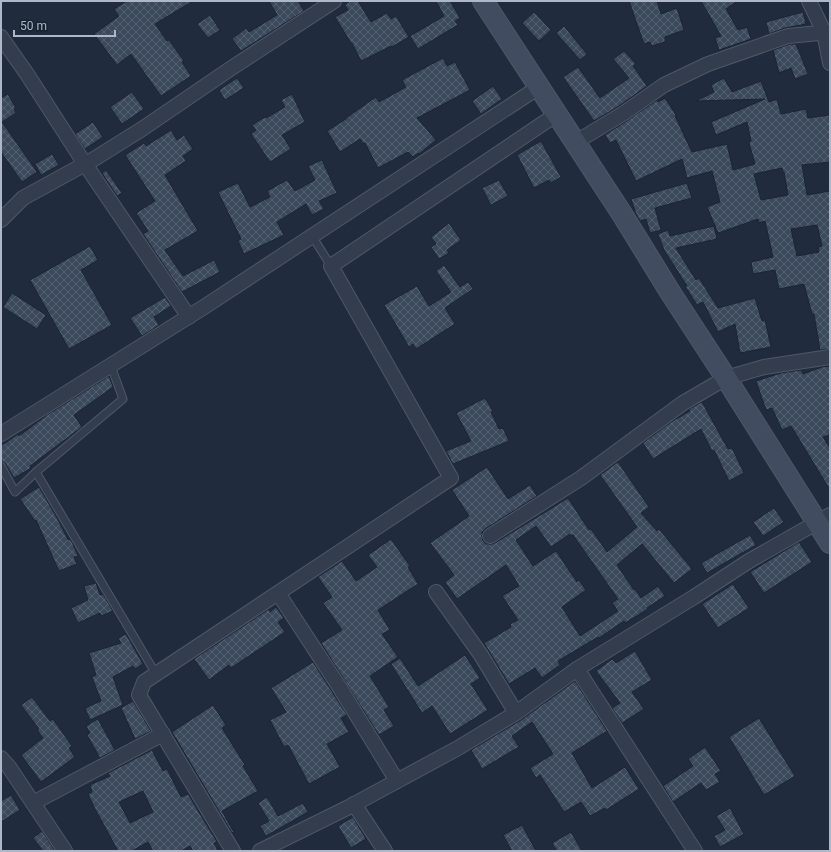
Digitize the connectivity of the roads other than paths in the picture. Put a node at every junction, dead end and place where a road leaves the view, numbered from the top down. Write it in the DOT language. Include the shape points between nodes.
graph roads {
  1 [pos="334,1"];
  2 [pos="483,1"];
  3 [pos="809,1"];
  4 [pos="827,32"];
  5 [pos="1,37"];
  6 [pos="830,63"];
  7 [pos="540,87"];
  8 [pos="557,114"];
  9 [pos="576,142"];
  10 [pos="85,164"];
  11 [pos="1,220"];
  12 [pos="312,236"];
  13 [pos="331,266"];
  14 [pos="189,317"];
  15 [pos="830,357"];
  16 [pos="111,366"];
  17 [pos="726,378"];
  18 [pos="1,434"];
  19 [pos="1,466"];
  20 [pos="36,472"];
  21 [pos="823,519"];
  22 [pos="490,536"];
  23 [pos="830,543"];
  24 [pos="436,592"];
  25 [pos="278,593"];
  26 [pos="577,668"];
  27 [pos="156,674"];
  28 [pos="516,713"];
  29 [pos="163,734"];
  30 [pos="1,758"];
  31 [pos="397,780"];
  32 [pos="33,803"];
  33 [pos="354,804"];
  34 [pos="65,851"];
  35 [pos="233,851"];
  36 [pos="260,851"];
  37 [pos="385,851"];
  38 [pos="695,851"];
  1 -- 10 [label="street"];
  2 -- 7 [label="street"];
  3 -- 4 [label="street"];
  4 -- 6 [label="street"];
  4 -- 9 [label="street" via="788,36 708,64 664,85"];
  5 -- 10 [label="street"];
  7 -- 8 [label="street"];
  7 -- 12 [label="street"];
  8 -- 9 [label="street"];
  8 -- 13 [label="street"];
  9 -- 17 [label="street"];
  10 -- 11 [label="street" via="23,198"];
  10 -- 14 [label="street"];
  12 -- 13 [label="lane"];
  12 -- 14 [label="street"];
  13 -- 25 [label="street" via="451,478"];
  14 -- 16 [label="street"];
  15 -- 17 [label="street" via="764,367"];
  16 -- 18 [label="street"];
  16 -- 20 [label="lane" via="123,399"];
  17 -- 21 [label="street"];
  17 -- 22 [label="street" via="683,403 581,478"];
  19 -- 20 [label="lane" via="15,492"];
  20 -- 27 [label="lane"];
  21 -- 23 [label="street"];
  21 -- 26 [label="street" via="749,561"];
  24 -- 28 [label="street" via="481,655"];
  25 -- 27 [label="street"];
  25 -- 31 [label="street"];
  26 -- 28 [label="street"];
  26 -- 38 [label="street"];
  27 -- 29 [label="street" via="144,682 139,696"];
  28 -- 31 [label="street" via="458,748"];
  29 -- 32 [label="street"];
  29 -- 35 [label="street"];
  30 -- 32 [label="street"];
  31 -- 33 [label="street"];
  32 -- 34 [label="street"];
  33 -- 36 [label="street"];
  33 -- 37 [label="street"];
}
